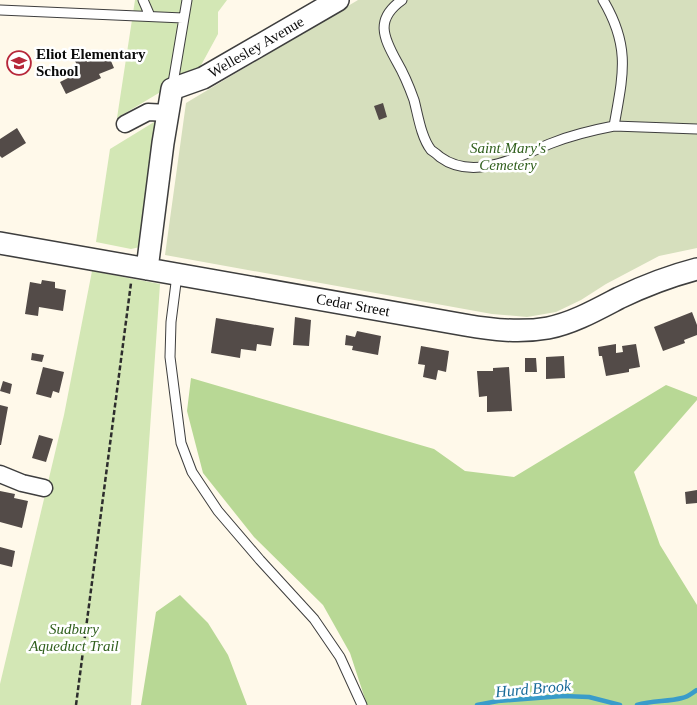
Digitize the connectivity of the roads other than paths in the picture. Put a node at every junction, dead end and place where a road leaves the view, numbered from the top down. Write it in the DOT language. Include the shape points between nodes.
graph roads {
  1 [pos="143,0"];
  2 [pos="187,0"];
  3 [pos="338,0"];
  4 [pos="402,0"];
  5 [pos="604,0"];
  6 [pos="0,10"];
  7 [pos="150,16"];
  8 [pos="183,18"];
  9 [pos="172,89"];
  10 [pos="168,113"];
  11 [pos="125,124"];
  12 [pos="614,126"];
  13 [pos="697,129"];
  14 [pos="0,243"];
  15 [pos="140,268"];
  16 [pos="697,269"];
  17 [pos="177,274"];
  18 [pos="0,474"];
  19 [pos="44,488"];
  20 [pos="362,705"];
  1 -- 7 [label="lane"];
  2 -- 8 [label="lane"];
  3 -- 9 [label="street, Wellesley Avenue" via="203,78"];
  4 -- 12 [label="lane" via="385,18 385,38 409,86 431,150 448,162 489,166 571,137"];
  5 -- 12 [label="lane" via="617,26 624,58"];
  6 -- 7 [label="lane"];
  7 -- 8 [label="lane"];
  8 -- 9 [label="lane"];
  9 -- 10 [label="street"];
  10 -- 11 [label="street" via="148,112"];
  10 -- 15 [label="street"];
  12 -- 13 [label="lane"];
  14 -- 15 [label="street, Cedar Street"];
  15 -- 17 [label="street, Cedar Street"];
  16 -- 17 [label="street, Cedar Street" via="647,285 560,325 522,331 465,325"];
  17 -- 20 [label="lane" via="170,357 181,443 192,472 218,511 314,619 340,657"];
  18 -- 19 [label="street"];
}
